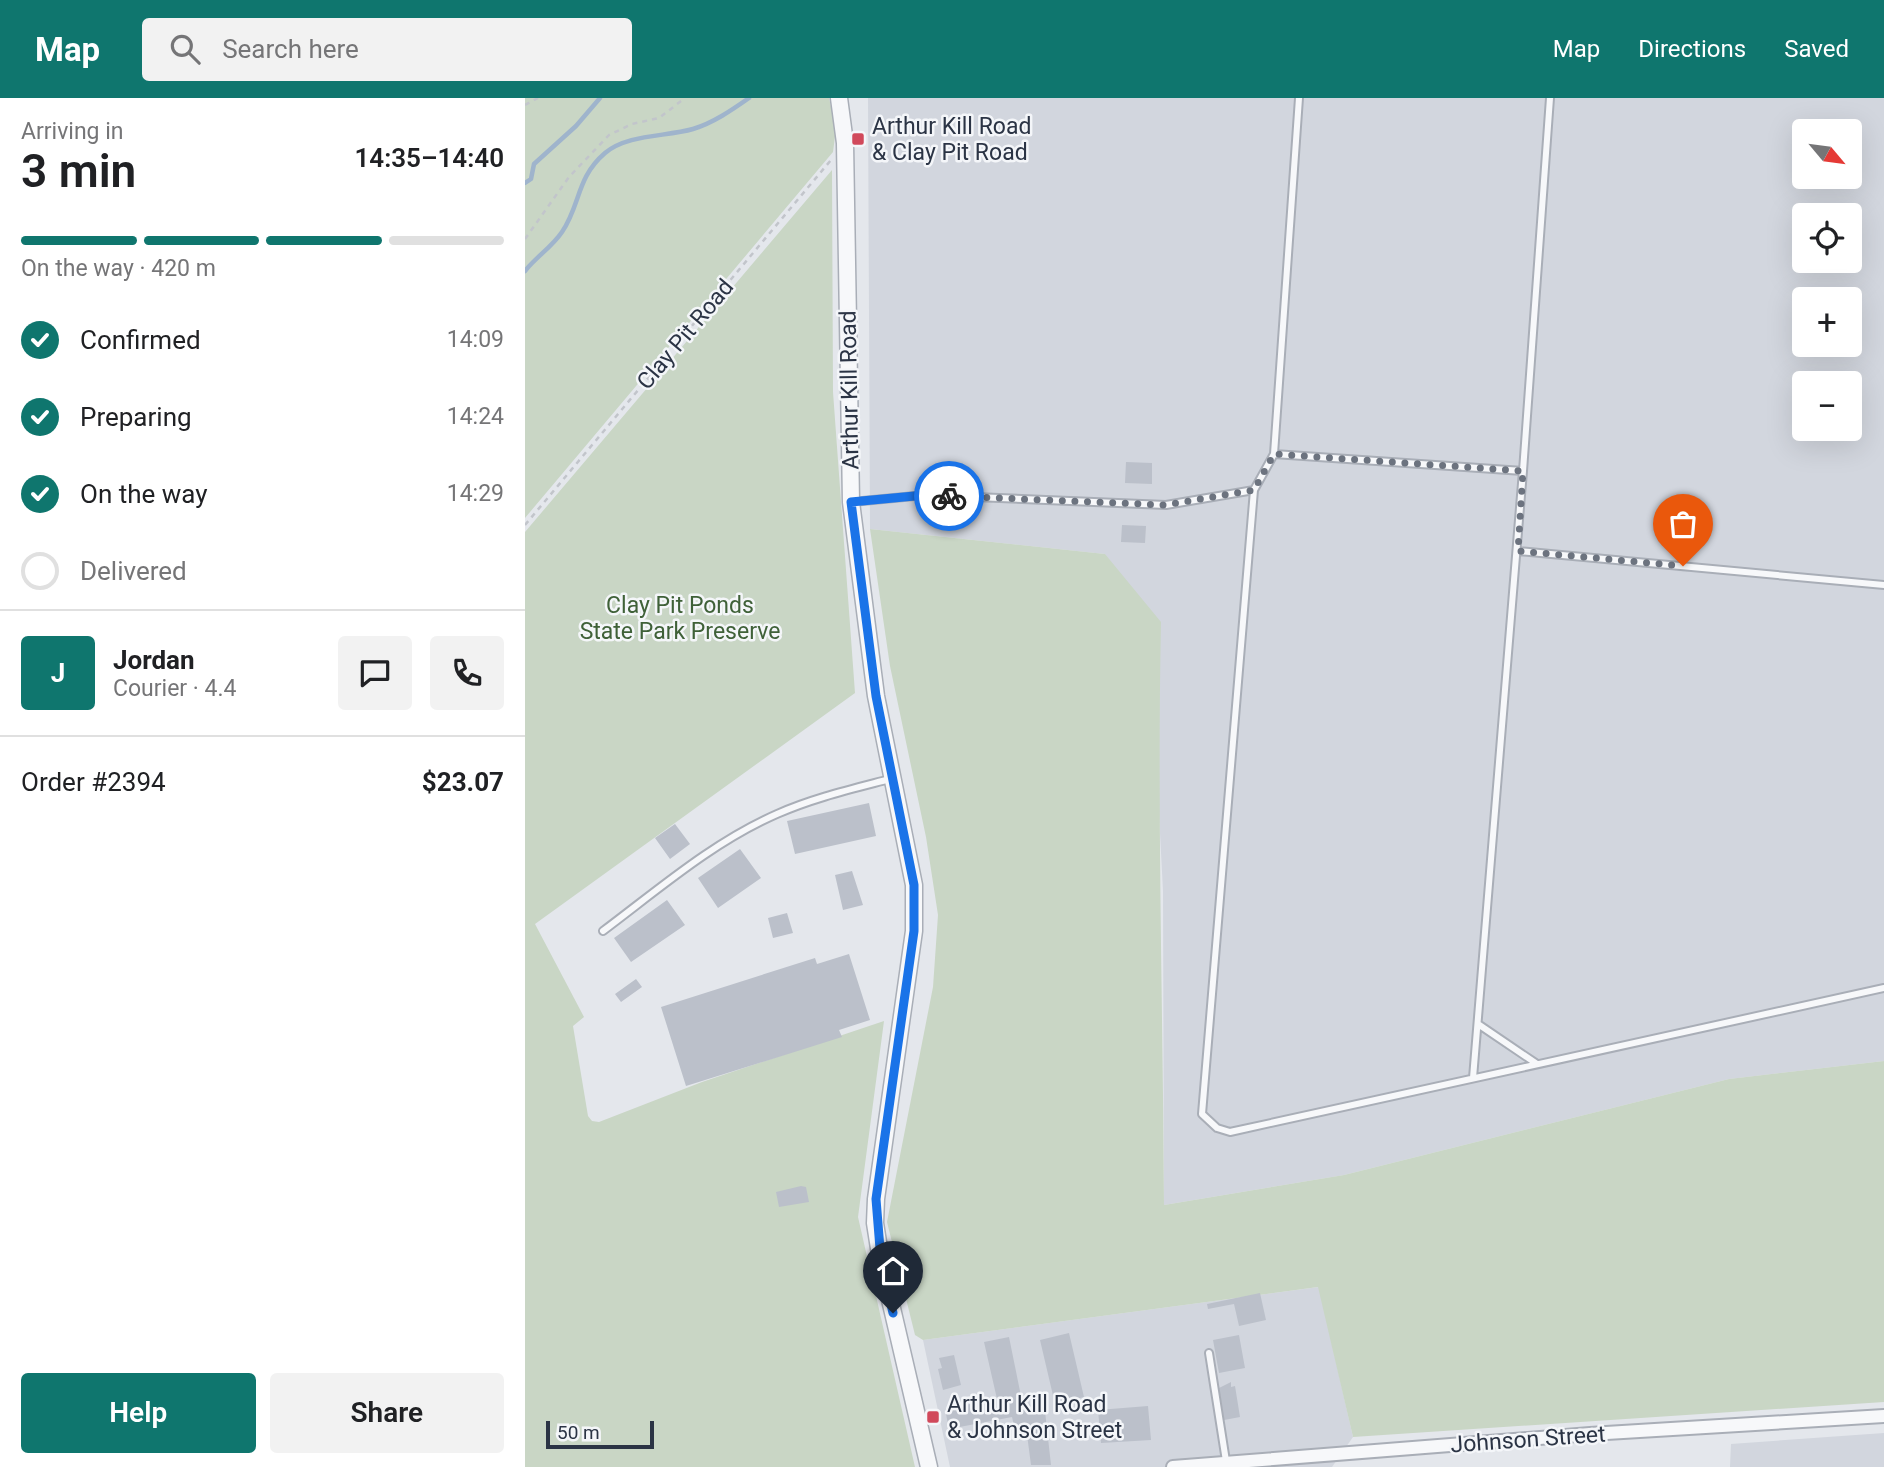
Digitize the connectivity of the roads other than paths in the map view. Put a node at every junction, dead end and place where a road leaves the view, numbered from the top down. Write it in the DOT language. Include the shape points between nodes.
graph roads {
  1 [pos="839,98"];
  2 [pos="1299,98"];
  3 [pos="1550,98"];
  4 [pos="1274,454"];
  5 [pos="1523,471"];
  6 [pos="1254,490"];
  7 [pos="851,502"];
  8 [pos="1518,551"];
  9 [pos="1884,585"];
  10 [pos="892,779"];
  11 [pos="603,931"];
  12 [pos="1884,988"];
  13 [pos="1478,1024"];
  14 [pos="1537,1064"];
  15 [pos="1473,1078"];
  16 [pos="1209,1353"];
  17 [pos="1884,1416"];
  18 [pos="1226,1461"];
  19 [pos="929,1467"];
  20 [pos="1173,1467"];
  1 -- 7 [label="street, Arthur Kill Road" via="845,143"];
  2 -- 4 [label="lane"];
  3 -- 5 [label="lane"];
  4 -- 5 [label="lane"];
  4 -- 6 [label="lane"];
  5 -- 8 [label="lane"];
  6 -- 7 [label="lane" via="1165,505 925,495"];
  6 -- 15 [label="lane" via="1202,1114 1217,1128 1230,1132"];
  7 -- 10 [label="street, Arthur Kill Road" via="876,696"];
  8 -- 9 [label="lane"];
  8 -- 13 [label="lane"];
  10 -- 11 [label="lane" via="816,799 743,832 693,863"];
  10 -- 19 [label="street, Arthur Kill Road" via="914,885 914,931 875,1223"];
  12 -- 14 [label="lane"];
  13 -- 14 [label="lane"];
  13 -- 15 [label="lane"];
  14 -- 15 [label="lane"];
  16 -- 18 [label="lane"];
  17 -- 18 [label="street, Johnson Street"];
  18 -- 20 [label="street, Johnson Street"];
}
